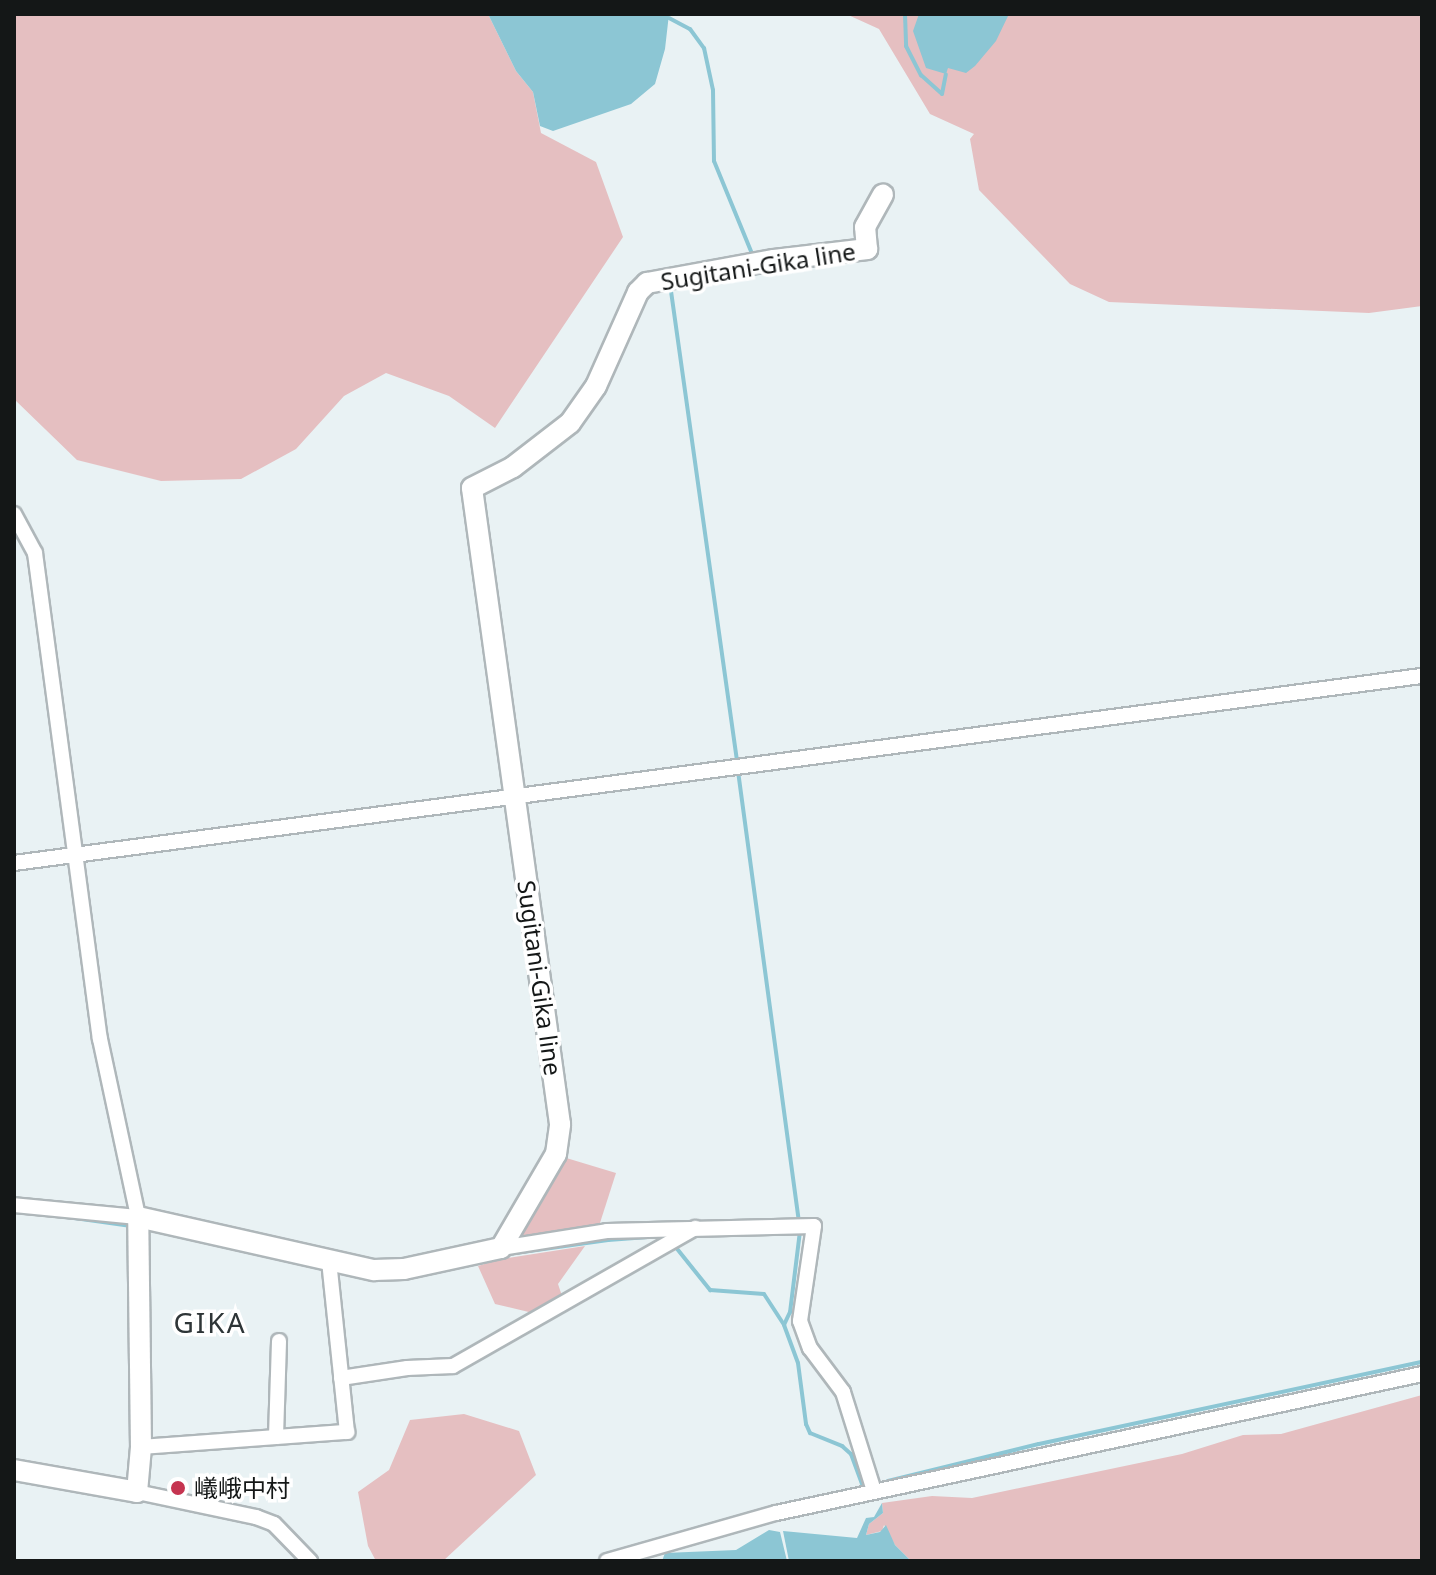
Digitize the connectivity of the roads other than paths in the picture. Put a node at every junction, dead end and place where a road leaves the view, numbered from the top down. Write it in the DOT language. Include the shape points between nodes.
graph roads {
  1 [pos="883,195"];
  2 [pos="14,514"];
  3 [pos="1422,676"];
  4 [pos="515,797"];
  5 [pos="76,855"];
  6 [pos="14,863"];
  7 [pos="14,1205"];
  8 [pos="138,1217"];
  9 [pos="697,1227"];
  10 [pos="501,1248"];
  11 [pos="329,1262"];
  12 [pos="279,1341"];
  13 [pos="1422,1374"];
  14 [pos="341,1378"];
  15 [pos="276,1437"];
  16 [pos="141,1447"];
  17 [pos="14,1470"];
  18 [pos="874,1491"];
  19 [pos="137,1492"];
  20 [pos="310,1561"];
  21 [pos="607,1561"];
  1 -- 4 [label="main road, Sugitani-Gika line" via="865,227 867,249 647,283 638,292 596,386 570,423 513,467 472,488"];
  2 -- 5 [label="street" via="35,553"];
  3 -- 4 [label="street"];
  4 -- 5 [label="street"];
  4 -- 10 [label="main road, Sugitani-Gika line" via="560,1140"];
  5 -- 6 [label="street"];
  5 -- 8 [label="street" via="100,1039"];
  7 -- 8 [label="street"];
  8 -- 11 [label="main road"];
  8 -- 16 [label="main road"];
  9 -- 10 [label="street" via="607,1231"];
  9 -- 14 [label="street" via="453,1366"];
  9 -- 18 [label="street" via="814,1226 800,1321 810,1348 843,1392"];
  10 -- 11 [label="main road" via="404,1269"];
  11 -- 14 [label="street"];
  12 -- 15 [label="street"];
  13 -- 18 [label="street"];
  14 -- 15 [label="street" via="347,1432"];
  15 -- 16 [label="street"];
  16 -- 19 [label="main road"];
  17 -- 19 [label="main road"];
  18 -- 21 [label="street"];
  19 -- 20 [label="street" via="274,1524"];
}
